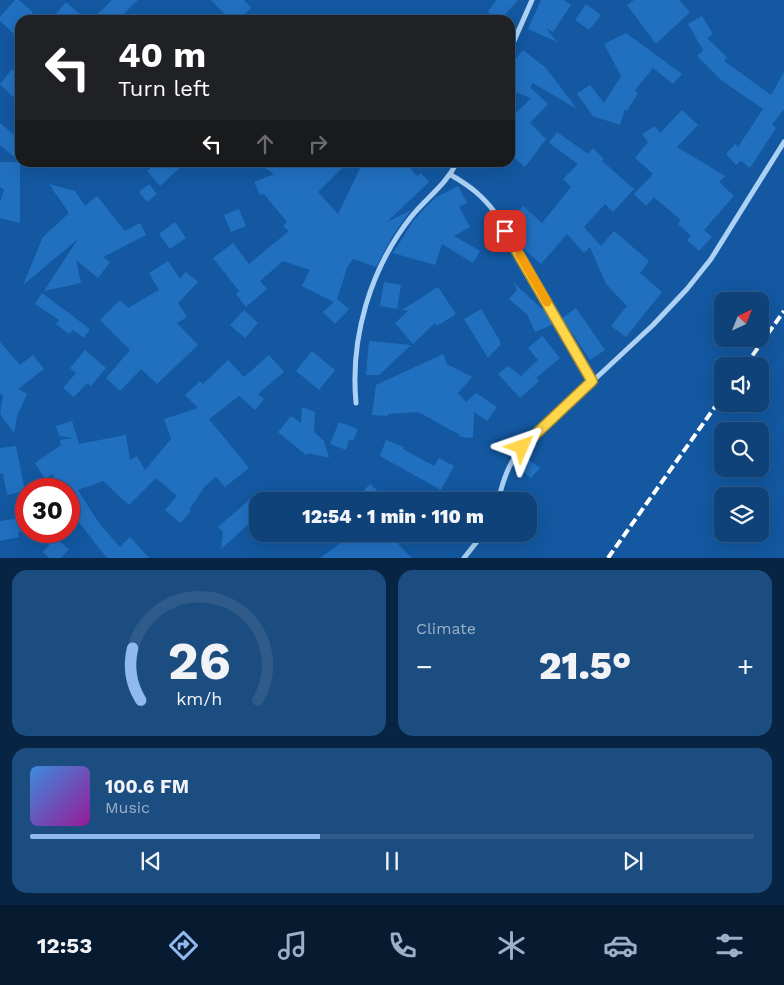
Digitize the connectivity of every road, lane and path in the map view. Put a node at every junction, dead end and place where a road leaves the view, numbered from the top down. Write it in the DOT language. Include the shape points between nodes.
graph roads {
  1 [pos="532,0"];
  2 [pos="515,39"];
  3 [pos="784,142"];
  4 [pos="455,167"];
  5 [pos="451,175"];
  6 [pos="592,381"];
  7 [pos="356,403"];
  8 [pos="500,492"];
  9 [pos="477,542"];
  10 [pos="464,558"];
  1 -- 2 [label="street"];
  3 -- 6 [label="street" via="711,260 653,325"];
  4 -- 5 [label="street"];
  5 -- 6 [label="street" via="472,187 496,214"];
  5 -- 7 [label="street" via="417,209 386,257 361,320 354,377"];
  6 -- 8 [label="street" via="522,447 512,460"];
  9 -- 10 [label="street"];
}
